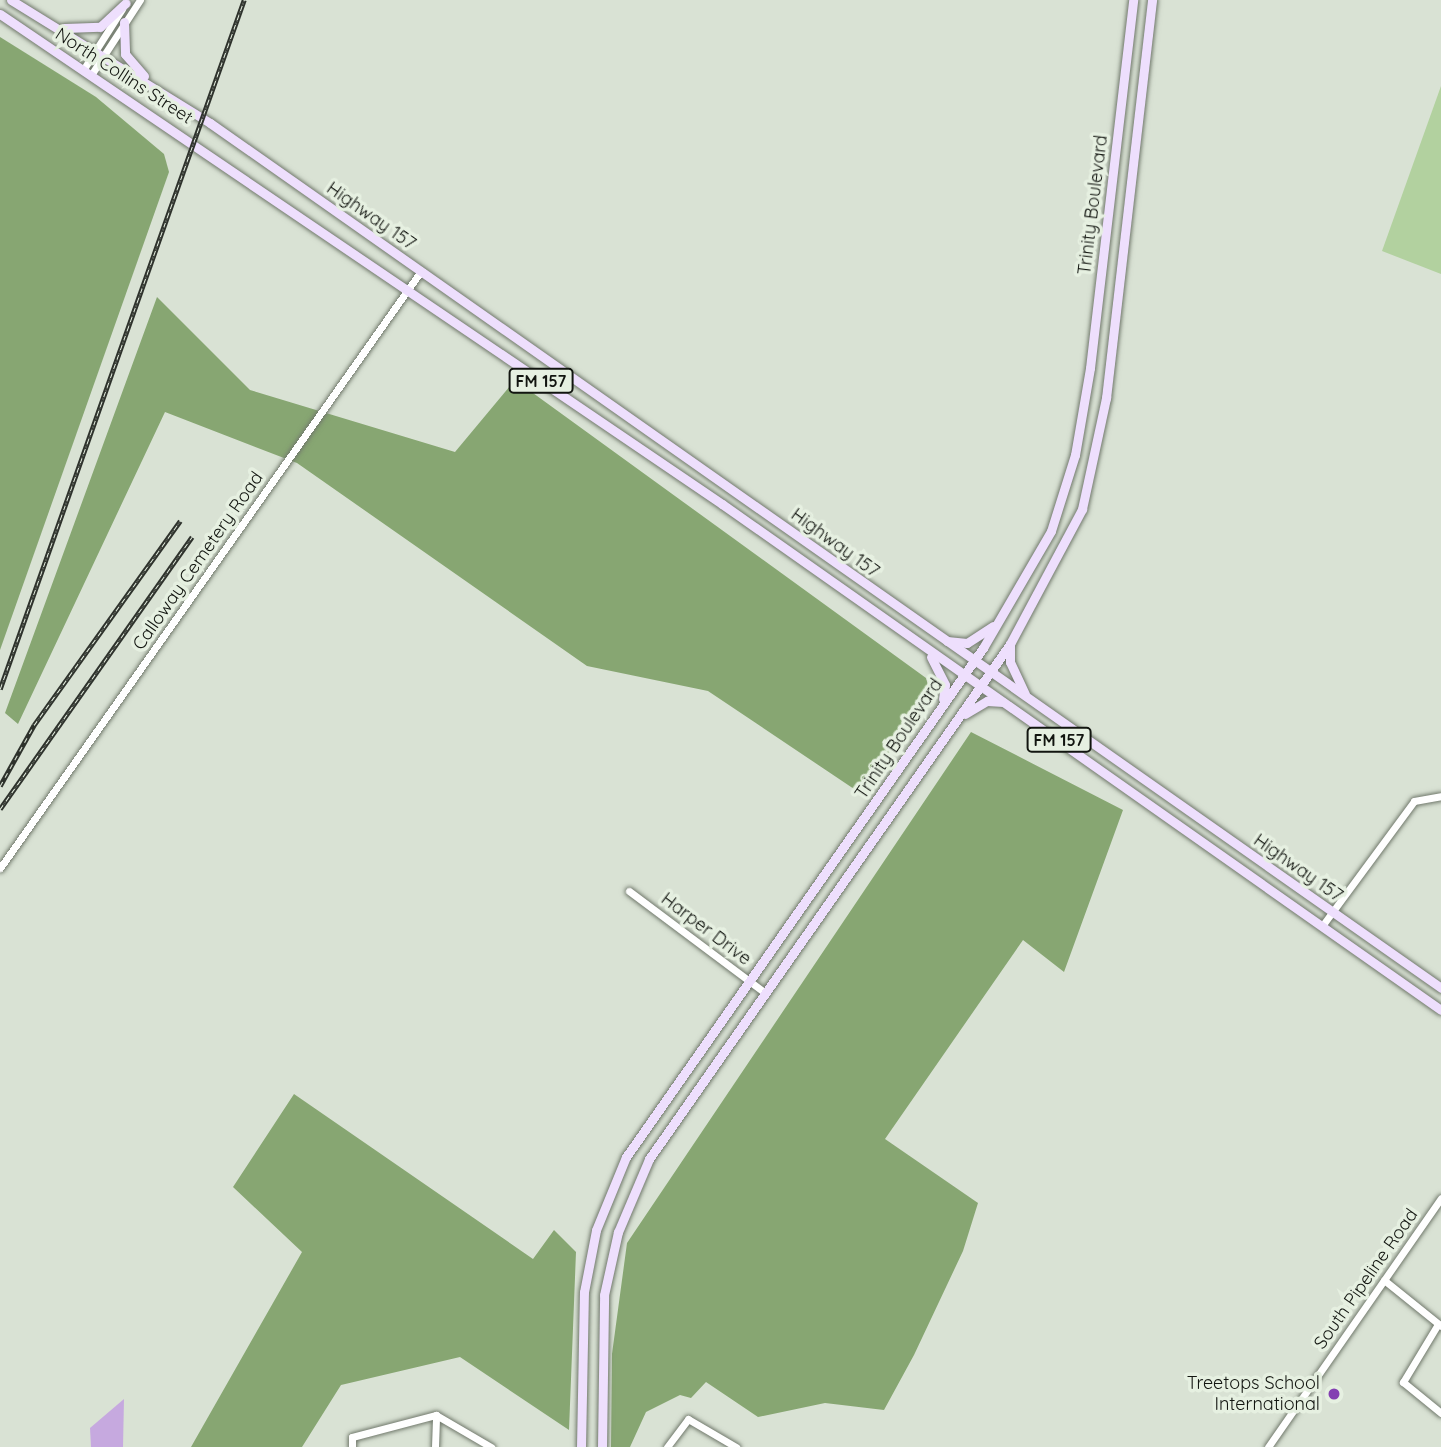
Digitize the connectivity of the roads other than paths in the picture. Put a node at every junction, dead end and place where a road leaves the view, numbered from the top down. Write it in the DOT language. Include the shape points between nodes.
graph roads {
  1 [pos="11,0"];
  2 [pos="140,0"];
  3 [pos="1133,0"];
  4 [pos="1152,0"];
  5 [pos="127,2"];
  6 [pos="0,14"];
  7 [pos="124,22"];
  8 [pos="60,27"];
  9 [pos="100,52"];
  10 [pos="89,70"];
  11 [pos="1124,76"];
  12 [pos="1143,78"];
  13 [pos="157,90"];
  14 [pos="210,123"];
  15 [pos="230,165"];
  16 [pos="421,271"];
  17 [pos="408,290"];
  18 [pos="1095,328"];
  19 [pos="1114,331"];
  20 [pos="742,496"];
  21 [pos="732,510"];
  22 [pos="1005,615"];
  23 [pos="945,641"];
  24 [pos="1010,644"];
  25 [pos="926,650"];
  26 [pos="973,660"];
  27 [pos="989,671"];
  28 [pos="962,675"];
  29 [pos="979,687"];
  30 [pos="1026,696"];
  31 [pos="1005,702"];
  32 [pos="941,706"];
  33 [pos="955,721"];
  34 [pos="1441,796"];
  35 [pos="867,814"];
  36 [pos="882,825"];
  37 [pos="0,868"];
  38 [pos="629,891"];
  39 [pos="1332,911"];
  40 [pos="1322,926"];
  41 [pos="748,981"];
  42 [pos="1441,988"];
  43 [pos="764,992"];
  44 [pos="1441,1010"];
  45 [pos="1441,1198"];
  46 [pos="1384,1280"];
  47 [pos="1439,1325"];
  48 [pos="1441,1413"];
  49 [pos="436,1415"];
  50 [pos="352,1447"];
  51 [pos="435,1447"];
  52 [pos="491,1447"];
  53 [pos="581,1447"];
  54 [pos="601,1447"];
  55 [pos="667,1447"];
  56 [pos="736,1447"];
  57 [pos="1268,1447"];
  1 -- 8 [label="main road, North Collins Street / FM 157"];
  2 -- 7 [label="street"];
  3 -- 11 [label="main road, Trinity Boulevard"];
  4 -- 12 [label="main road, Trinity Boulevard"];
  5 -- 8 [label="main road" via="100,27"];
  5 -- 9 [label="street"];
  6 -- 10 [label="main road, North Collins Street / FM 157"];
  7 -- 9 [label="street"];
  7 -- 13 [label="main road" via="125,54"];
  8 -- 9 [label="main road, North Collins Street / FM 157"];
  9 -- 10 [label="street"];
  9 -- 13 [label="main road, North Collins Street / FM 157"];
  10 -- 15 [label="main road, North Collins Street / FM 157"];
  11 -- 12 [label="main road"];
  11 -- 18 [label="main road, Trinity Boulevard"];
  12 -- 19 [label="main road, Trinity Boulevard"];
  13 -- 14 [label="main road, North Collins Street / FM 157"];
  14 -- 16 [label="main road, Highway 157 / FM 157"];
  15 -- 17 [label="main road, Highway 157 / FM 157"];
  16 -- 17 [label="street, Calloway Cemetery Road"];
  16 -- 20 [label="main road, Highway 157 / FM 157"];
  17 -- 21 [label="main road, Highway 157 / FM 157"];
  17 -- 37 [label="street, Calloway Cemetery Road"];
  18 -- 19 [label="main road"];
  18 -- 22 [label="main road, Trinity Boulevard" via="1075,455 1059,508 1039,559"];
  19 -- 24 [label="main road, Trinity Boulevard" via="1096,461 1082,509"];
  20 -- 21 [label="main road"];
  20 -- 23 [label="main road, Highway 157 / FM 157"];
  21 -- 25 [label="main road, Highway 157 / FM 157"];
  22 -- 23 [label="main road" via="980,639"];
  22 -- 26 [label="main road, Trinity Boulevard"];
  23 -- 26 [label="main road, Highway 157 / FM 157"];
  24 -- 27 [label="main road, Trinity Boulevard"];
  24 -- 30 [label="main road" via="1010,662"];
  25 -- 28 [label="main road, Highway 157 / FM 157"];
  25 -- 32 [label="main road" via="945,685"];
  26 -- 27 [label="main road, Highway 157 / FM 157"];
  26 -- 28 [label="main road, Trinity Boulevard"];
  27 -- 29 [label="main road, Trinity Boulevard"];
  27 -- 30 [label="main road, Highway 157 / FM 157"];
  28 -- 29 [label="main road, Highway 157 / FM 157"];
  28 -- 32 [label="main road, Trinity Boulevard"];
  29 -- 31 [label="main road, Highway 157 / FM 157"];
  29 -- 33 [label="main road, Trinity Boulevard"];
  30 -- 39 [label="main road, Highway 157 / FM 157"];
  31 -- 33 [label="main road" via="987,701"];
  31 -- 40 [label="main road, Highway 157 / FM 157"];
  32 -- 35 [label="main road, Trinity Boulevard"];
  33 -- 36 [label="main road, Trinity Boulevard"];
  34 -- 39 [label="street" via="1413,801"];
  35 -- 36 [label="main road"];
  35 -- 41 [label="main road, Trinity Boulevard"];
  36 -- 43 [label="main road, Trinity Boulevard"];
  38 -- 41 [label="street, Harper Drive"];
  39 -- 40 [label="street"];
  39 -- 42 [label="main road, Highway 157 / FM 157"];
  40 -- 44 [label="main road, Highway 157 / FM 157"];
  41 -- 43 [label="street, Harper Drive"];
  41 -- 53 [label="main road, Trinity Boulevard" via="626,1157 590,1255 584,1292"];
  43 -- 54 [label="main road, Trinity Boulevard" via="649,1159 611,1260 604,1295"];
  45 -- 46 [label="street, South Pipeline Road"];
  46 -- 47 [label="street"];
  46 -- 57 [label="street, South Pipeline Road"];
  47 -- 48 [label="street" via="1403,1382"];
  49 -- 50 [label="street" via="352,1437"];
  49 -- 51 [label="street"];
  49 -- 52 [label="street"];
  55 -- 56 [label="street" via="688,1419"];
}
